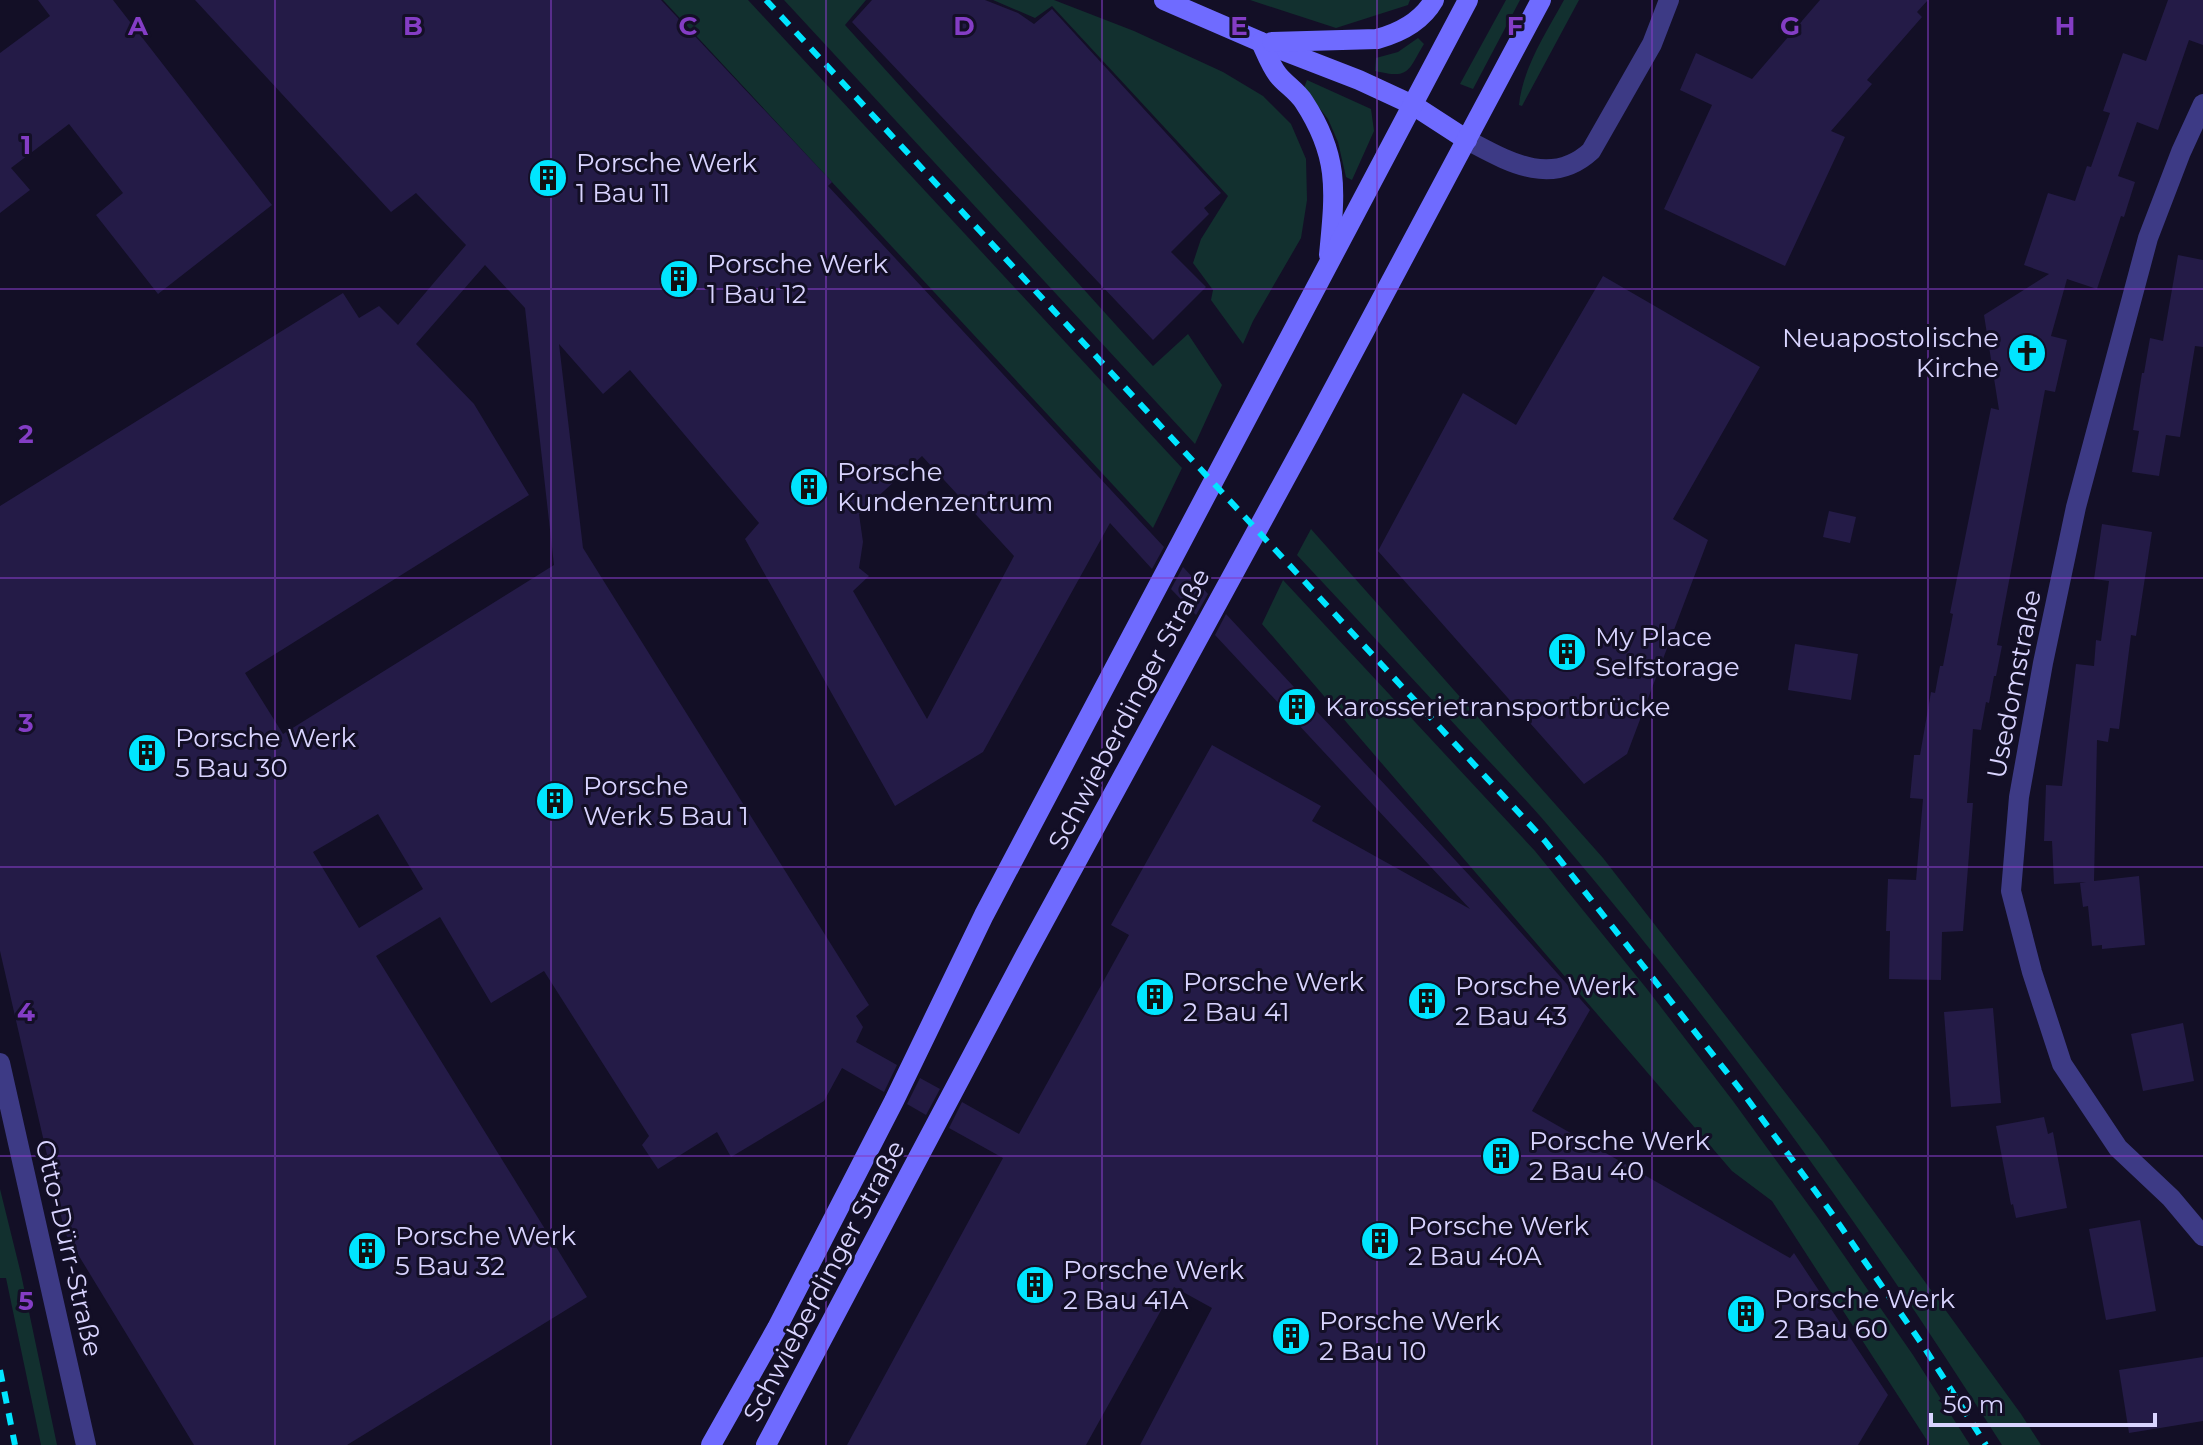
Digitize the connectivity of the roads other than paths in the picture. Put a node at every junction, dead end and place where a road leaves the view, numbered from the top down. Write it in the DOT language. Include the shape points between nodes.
graph roads {
  1 [pos="1164,0"];
  2 [pos="1434,0"];
  3 [pos="1468,0"];
  4 [pos="1541,0"];
  5 [pos="1669,0"];
  6 [pos="1261,42"];
  7 [pos="2203,104"];
  8 [pos="1413,105"];
  9 [pos="1467,140"];
  10 [pos="1327,267"];
  11 [pos="0,1063"];
  12 [pos="2203,1236"];
  13 [pos="86,1445"];
  14 [pos="711,1445"];
  15 [pos="766,1445"];
  1 -- 6 [label="main road"];
  2 -- 6 [label="main road" via="1411,25 1377,39"];
  3 -- 8 [label="main road, Schwieberdinger Straße"];
  4 -- 9 [label="main road, Schwieberdinger Straße"];
  5 -- 9 [label="street" via="1652,44 1579,163 1534,170"];
  6 -- 8 [label="main road"];
  6 -- 10 [label="main road" via="1277,74 1302,99 1330,155 1335,198"];
  7 -- 12 [label="street, Usedomstraße" via="2148,238 2076,507 2019,797 2011,891 2062,1064 2118,1148"];
  8 -- 9 [label="main road"];
  8 -- 10 [label="main road, Schwieberdinger Straße"];
  9 -- 15 [label="main road, Schwieberdinger Straße"];
  10 -- 14 [label="main road, Schwieberdinger Straße" via="984,915 777,1328"];
  11 -- 13 [label="street, Otto-Dürr-Straße"];
}
